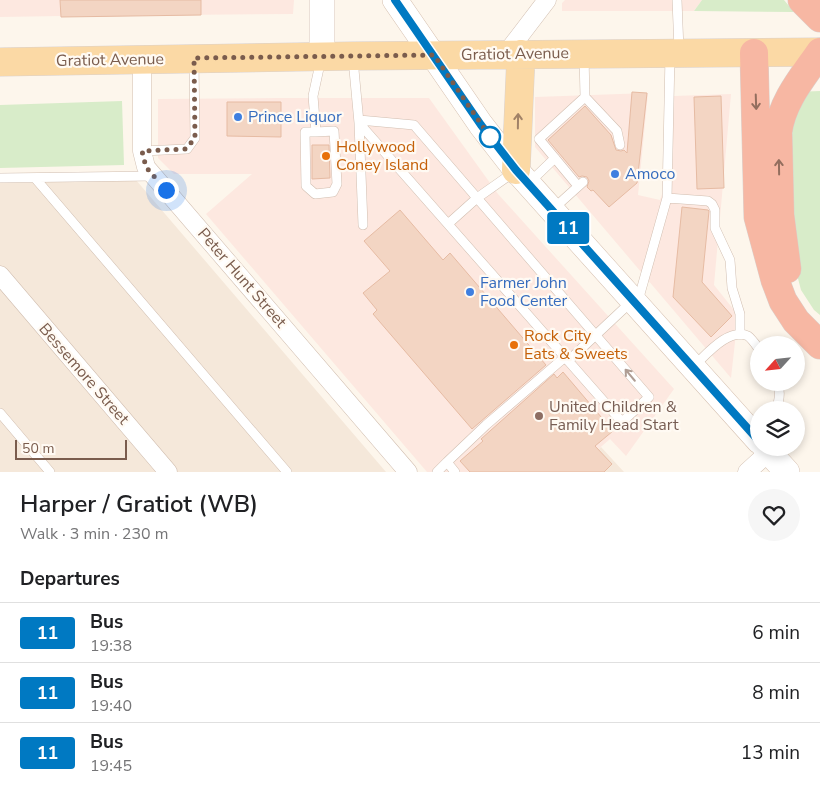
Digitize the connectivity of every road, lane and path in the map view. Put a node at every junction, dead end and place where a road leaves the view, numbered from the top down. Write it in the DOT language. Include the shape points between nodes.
graph roads {
  1 [pos="322,0"];
  2 [pos="395,0"];
  3 [pos="547,0"];
  4 [pos="677,0"];
  5 [pos="802,0"];
  6 [pos="820,18"];
  7 [pos="820,52"];
  8 [pos="754,53"];
  9 [pos="513,54"];
  10 [pos="583,54"];
  11 [pos="675,54"];
  12 [pos="434,55"];
  13 [pos="322,56"];
  14 [pos="353,56"];
  15 [pos="194,58"];
  16 [pos="142,59"];
  17 [pos="0,62"];
  18 [pos="586,98"];
  19 [pos="359,122"];
  20 [pos="316,132"];
  21 [pos="620,145"];
  22 [pos="142,151"];
  23 [pos="555,158"];
  24 [pos="153,176"];
  25 [pos="522,177"];
  26 [pos="0,178"];
  27 [pos="35,178"];
  28 [pos="478,198"];
  29 [pos="667,198"];
  30 [pos="552,210"];
  31 [pos="448,224"];
  32 [pos="363,225"];
  33 [pos="0,276"];
  34 [pos="635,303"];
  35 [pos="820,326"];
  36 [pos="740,334"];
  37 [pos="596,335"];
  38 [pos="750,338"];
  39 [pos="820,345"];
  40 [pos="567,359"];
  41 [pos="692,368"];
  42 [pos="0,413"];
  43 [pos="750,432"];
  44 [pos="758,456"];
  45 [pos="772,456"];
  46 [pos="447,462"];
  47 [pos="50,472"];
  48 [pos="168,472"];
  49 [pos="287,472"];
  50 [pos="408,472"];
  51 [pos="437,472"];
  52 [pos="455,472"];
  53 [pos="747,472"];
  54 [pos="787,472"];
  1 -- 13 [label="street"];
  2 -- 12 [label="street"];
  3 -- 9 [label="street"];
  4 -- 11 [label="lane"];
  5 -- 6 [label="highway"];
  7 -- 8 [label="main road, Gratiot Avenue"];
  35 -- 7 [label="highway, one-way" via="798,296 788,272 780,216 778,132 787,101"];
  8 -- 11 [label="main road, Gratiot Avenue"];
  8 -- 39 [label="highway, one-way" via="758,216 783,301 796,321"];
  9 -- 10 [label="main road, Gratiot Avenue"];
  9 -- 12 [label="main road, Gratiot Avenue"];
  25 -- 9 [label="main road, one-way"];
  10 -- 11 [label="main road, Gratiot Avenue"];
  10 -- 18 [label="lane"];
  11 -- 29 [label="lane"];
  12 -- 14 [label="main road, Gratiot Avenue"];
  12 -- 25 [label="street" via="481,125"];
  13 -- 14 [label="main road, Gratiot Avenue"];
  13 -- 15 [label="main road, Gratiot Avenue"];
  13 -- 20 [label="lane" via="313,96"];
  14 -- 19 [label="lane"];
  15 -- 16 [label="main road, Gratiot Avenue"];
  15 -- 22 [label="lane" via="195,138 186,149"];
  16 -- 17 [label="main road, Gratiot Avenue"];
  16 -- 22 [label="street, Peter Hunt Street"];
  18 -- 21 [label="lane" via="617,132"];
  18 -- 23 [label="lane" via="539,139"];
  19 -- 28 [label="lane" via="414,125"];
  19 -- 31 [label="lane"];
  19 -- 32 [label="lane"];
  20 -- 20 [label="lane" via="305,132 306,186 315,194 333,192 337,184 334,131"];
  22 -- 24 [label="street, Peter Hunt Street" via="146,167"];
  23 -- 25 [label="lane"];
  23 -- 30 [label="lane" via="580,184"];
  24 -- 27 [label="lane"];
  24 -- 50 [label="street, Peter Hunt Street"];
  25 -- 28 [label="lane"];
  25 -- 30 [label="street"];
  26 -- 27 [label="lane"];
  27 -- 49 [label="lane"];
  28 -- 31 [label="lane"];
  28 -- 37 [label="lane"];
  29 -- 34 [label="lane"];
  29 -- 36 [label="lane" via="712,204 717,234 730,260 732,288 740,314"];
  30 -- 34 [label="street"];
  31 -- 40 [label="lane"];
  33 -- 48 [label="street, Bessemore Street"];
  34 -- 37 [label="lane"];
  34 -- 41 [label="street"];
  36 -- 38 [label="lane"];
  36 -- 41 [label="lane" via="726,338"];
  37 -- 40 [label="lane"];
  40 -- 37 [label="lane, one-way" via="622,422 649,397"];
  40 -- 46 [label="lane" via="486,425"];
  41 -- 43 [label="street"];
  42 -- 47 [label="lane"];
  44 -- 53 [label="street"];
  45 -- 54 [label="street"];
  46 -- 51 [label="lane"];
  46 -- 52 [label="lane"];
}
